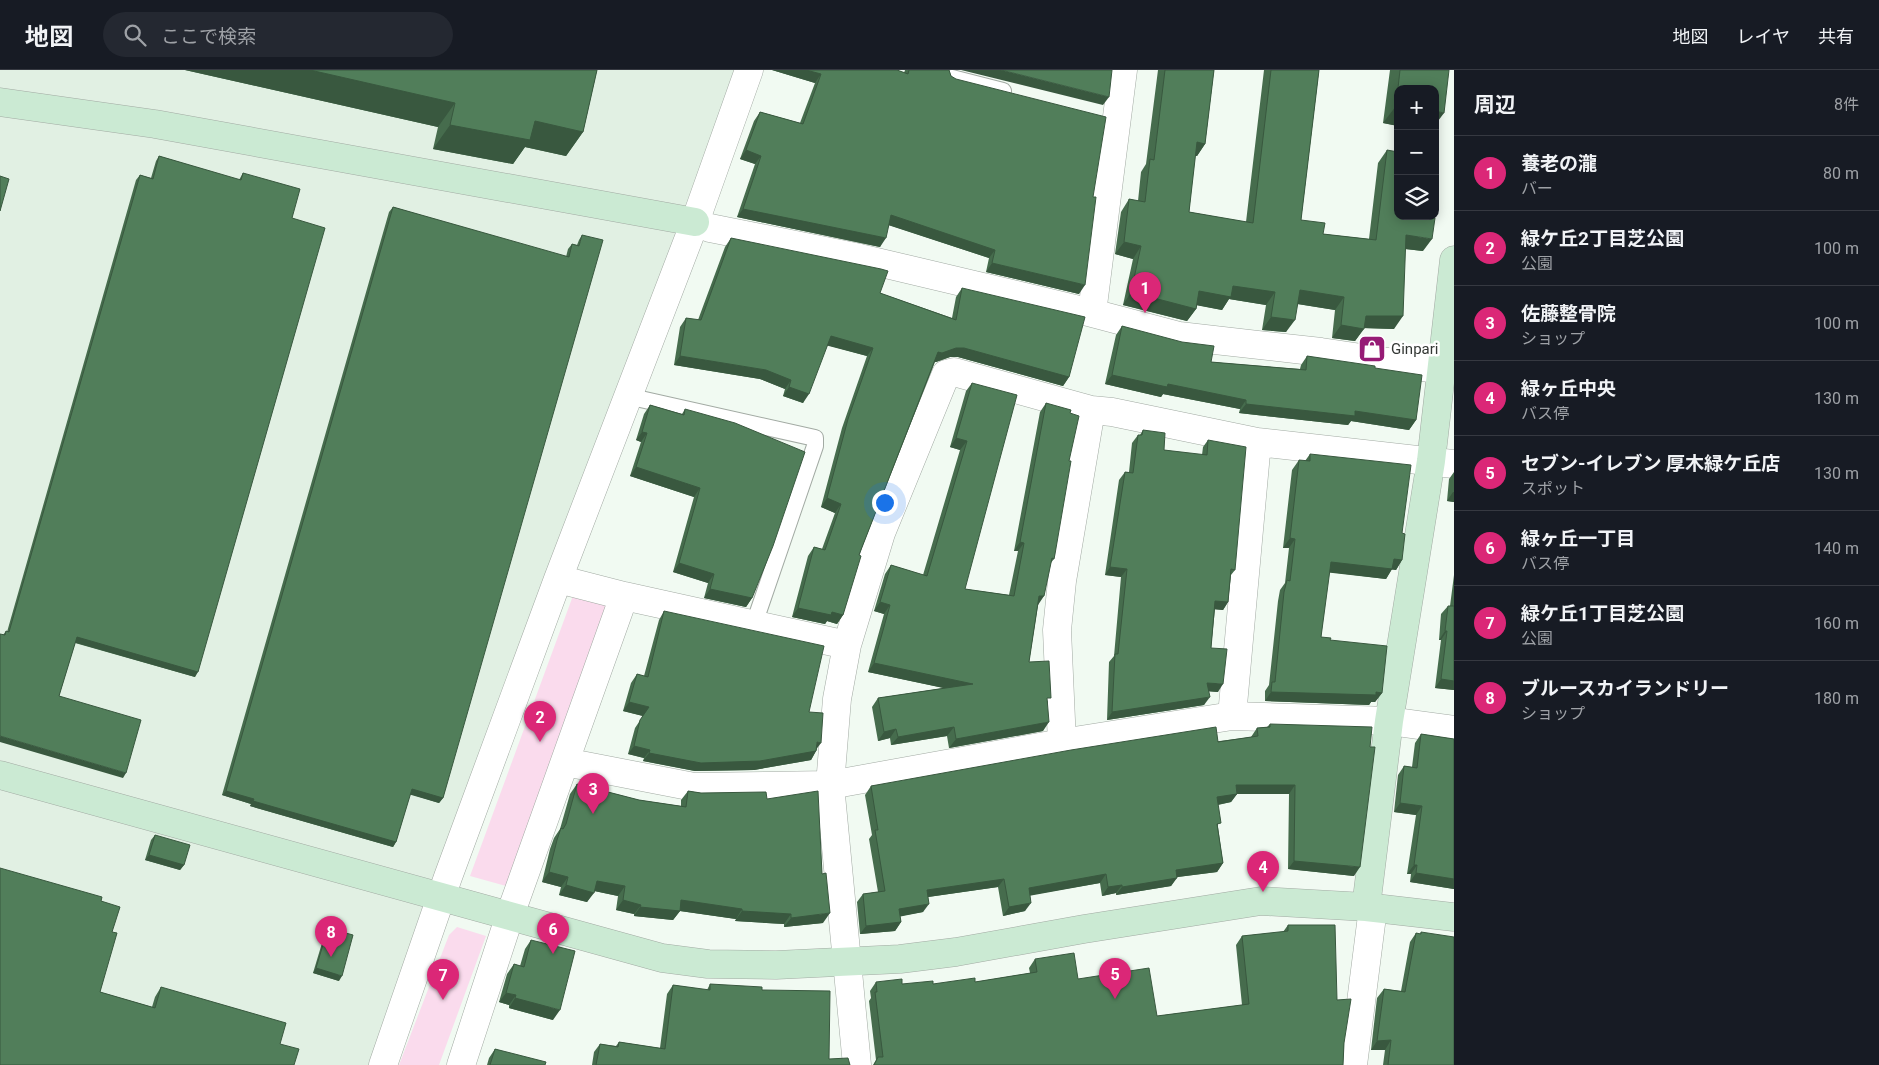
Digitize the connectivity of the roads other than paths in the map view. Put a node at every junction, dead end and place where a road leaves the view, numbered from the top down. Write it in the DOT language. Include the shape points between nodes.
graph roads {
  1 [pos="749,70"];
  2 [pos="1123,70"];
  3 [pos="952,78"];
  4 [pos="1017,95"];
  5 [pos="0,102"];
  6 [pos="695,222"];
  7 [pos="1454,260"];
  8 [pos="1092,313"];
  9 [pos="1442,370"];
  10 [pos="627,396"];
  11 [pos="1091,410"];
  12 [pos="1257,442"];
  13 [pos="1442,462"];
  14 [pos="558,579"];
  15 [pos="624,596"];
  16 [pos="754,624"];
  17 [pos="847,645"];
  18 [pos="1232,716"];
  19 [pos="1390,721"];
  20 [pos="1454,730"];
  21 [pos="1062,743"];
  22 [pos="565,762"];
  23 [pos="0,775"];
  24 [pos="830,785"];
  25 [pos="440,898"];
  26 [pos="1369,908"];
  27 [pos="510,915"];
  28 [pos="1454,917"];
  29 [pos="846,962"];
  30 [pos="383,1065"];
  31 [pos="461,1065"];
  32 [pos="857,1065"];
  33 [pos="1353,1065"];
  1 -- 6 [label="street"];
  2 -- 8 [label="street" via="1109,116"];
  3 -- 4 [label="lane"];
  5 -- 6 [label="street" via="155,124"];
  6 -- 8 [label="street"];
  6 -- 10 [label="street"];
  7 -- 9 [label="street"];
  8 -- 9 [label="street" via="1179,336"];
  9 -- 13 [label="street"];
  10 -- 14 [label="street"];
  10 -- 16 [label="lane" via="815,438"];
  11 -- 12 [label="street"];
  11 -- 17 [label="street" via="954,372 946,374 881,533"];
  11 -- 21 [label="street" via="1062,581 1057,630"];
  12 -- 13 [label="street"];
  12 -- 18 [label="street"];
  13 -- 19 [label="street"];
  14 -- 15 [label="street"];
  14 -- 25 [label="street"];
  15 -- 16 [label="street"];
  15 -- 22 [label="street"];
  16 -- 17 [label="street"];
  17 -- 24 [label="street" via="837,699"];
  18 -- 19 [label="street"];
  18 -- 21 [label="street"];
  19 -- 20 [label="street"];
  19 -- 26 [label="street"];
  21 -- 24 [label="street"];
  22 -- 24 [label="street" via="694,787"];
  22 -- 27 [label="street"];
  23 -- 25 [label="street"];
  24 -- 29 [label="street"];
  25 -- 27 [label="street"];
  25 -- 30 [label="street"];
  26 -- 28 [label="street"];
  26 -- 29 [label="street" via="1262,900 956,952"];
  26 -- 33 [label="street"];
  27 -- 29 [label="street" via="662,958 708,964"];
  27 -- 31 [label="street"];
  29 -- 32 [label="street"];
}
